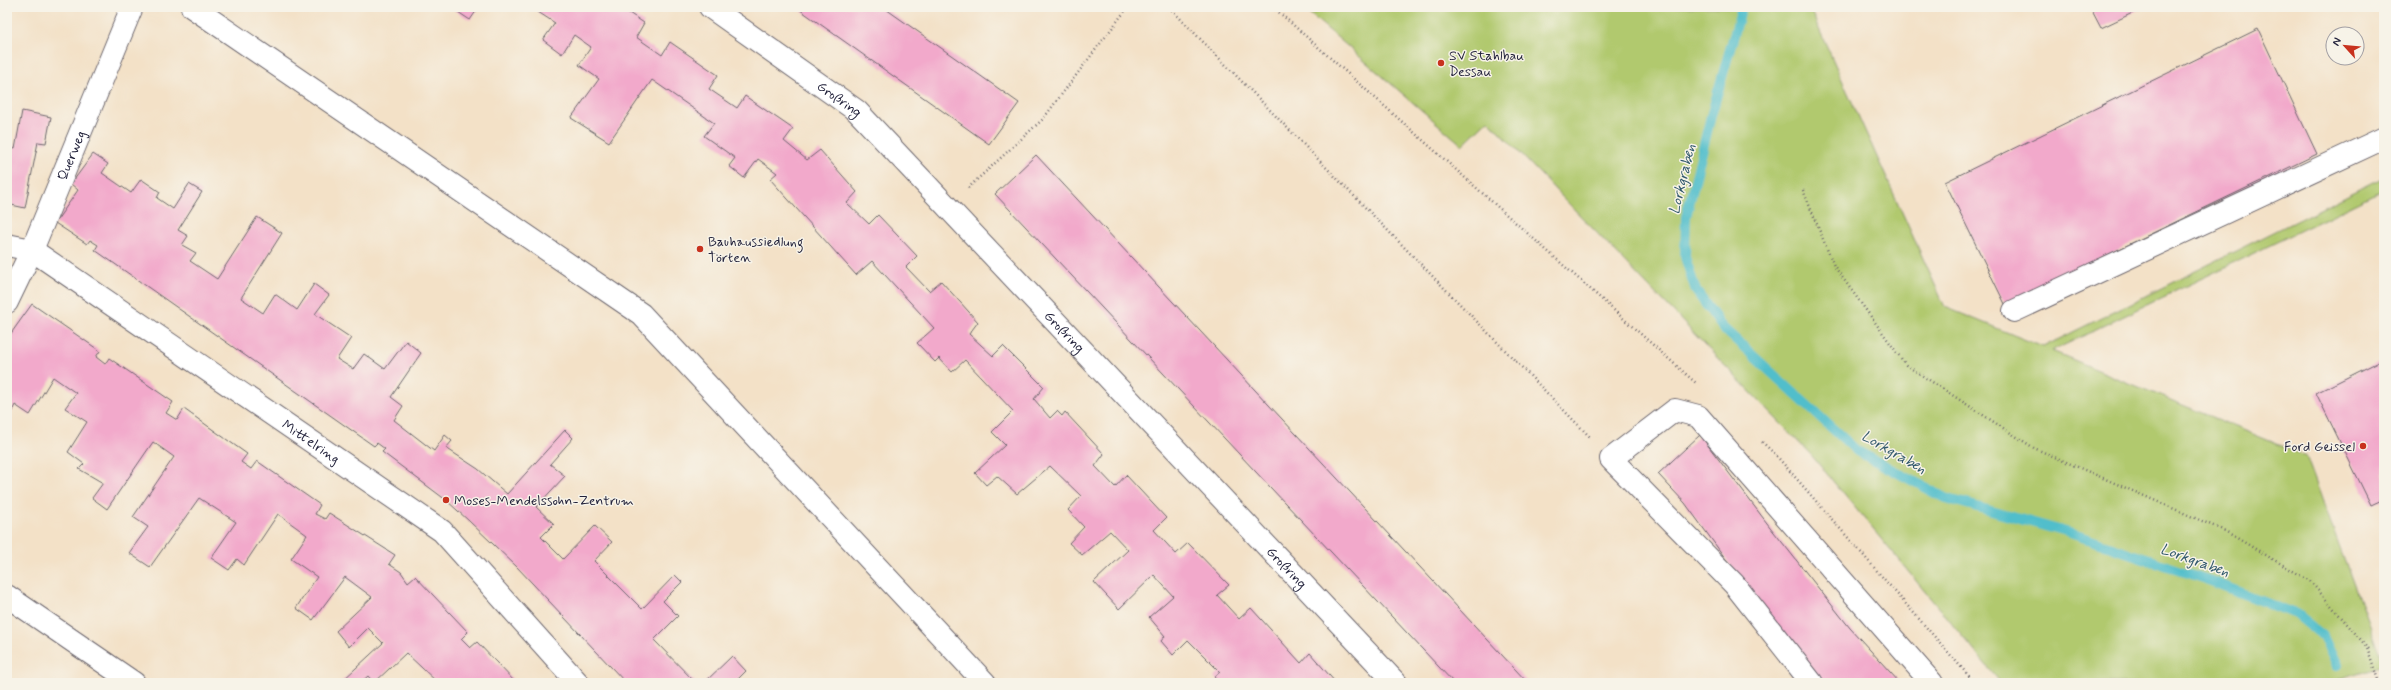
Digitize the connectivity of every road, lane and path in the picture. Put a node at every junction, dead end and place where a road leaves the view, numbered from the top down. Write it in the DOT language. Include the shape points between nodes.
graph roads {
  1 [pos="132,7"];
  2 [pos="192,7"];
  3 [pos="710,7"];
  4 [pos="1128,7"];
  5 [pos="1169,7"];
  6 [pos="1272,7"];
  7 [pos="2384,138"];
  8 [pos="1803,190"];
  9 [pos="946,206"];
  10 [pos="7,245"];
  11 [pos="32,250"];
  12 [pos="7,302"];
  13 [pos="2014,311"];
  14 [pos="1702,389"];
  15 [pos="1756,437"];
  16 [pos="1610,459"];
  17 [pos="7,596"];
  18 [pos="134,683"];
  19 [pos="578,683"];
  20 [pos="985,683"];
  21 [pos="1396,683"];
  22 [pos="1812,683"];
  23 [pos="1932,683"];
  24 [pos="1975,683"];
  25 [pos="2379,683"];
  1 -- 11 [label="street, Querweg"];
  2 -- 20 [label="street" via="641,314"];
  3 -- 9 [label="street, Großring" via="857,111"];
  4 -- 9 [label="path" via="1043,119"];
  5 -- 16 [label="path"];
  6 -- 14 [label="path"];
  7 -- 13 [label="street"];
  8 -- 25 [label="path" via="1834,266 1906,365 2034,448 2225,531 2310,581 2367,647"];
  9 -- 21 [label="street, Großring"];
  10 -- 11 [label="street, Mittelring"];
  11 -- 12 [label="street, Querweg"];
  11 -- 19 [label="street, Mittelring" via="442,531"];
  15 -- 24 [label="path" via="1774,453"];
  16 -- 22 [label="street" via="1734,584"];
  16 -- 23 [label="street" via="1675,410 1698,416"];
  17 -- 18 [label="street"];
}
